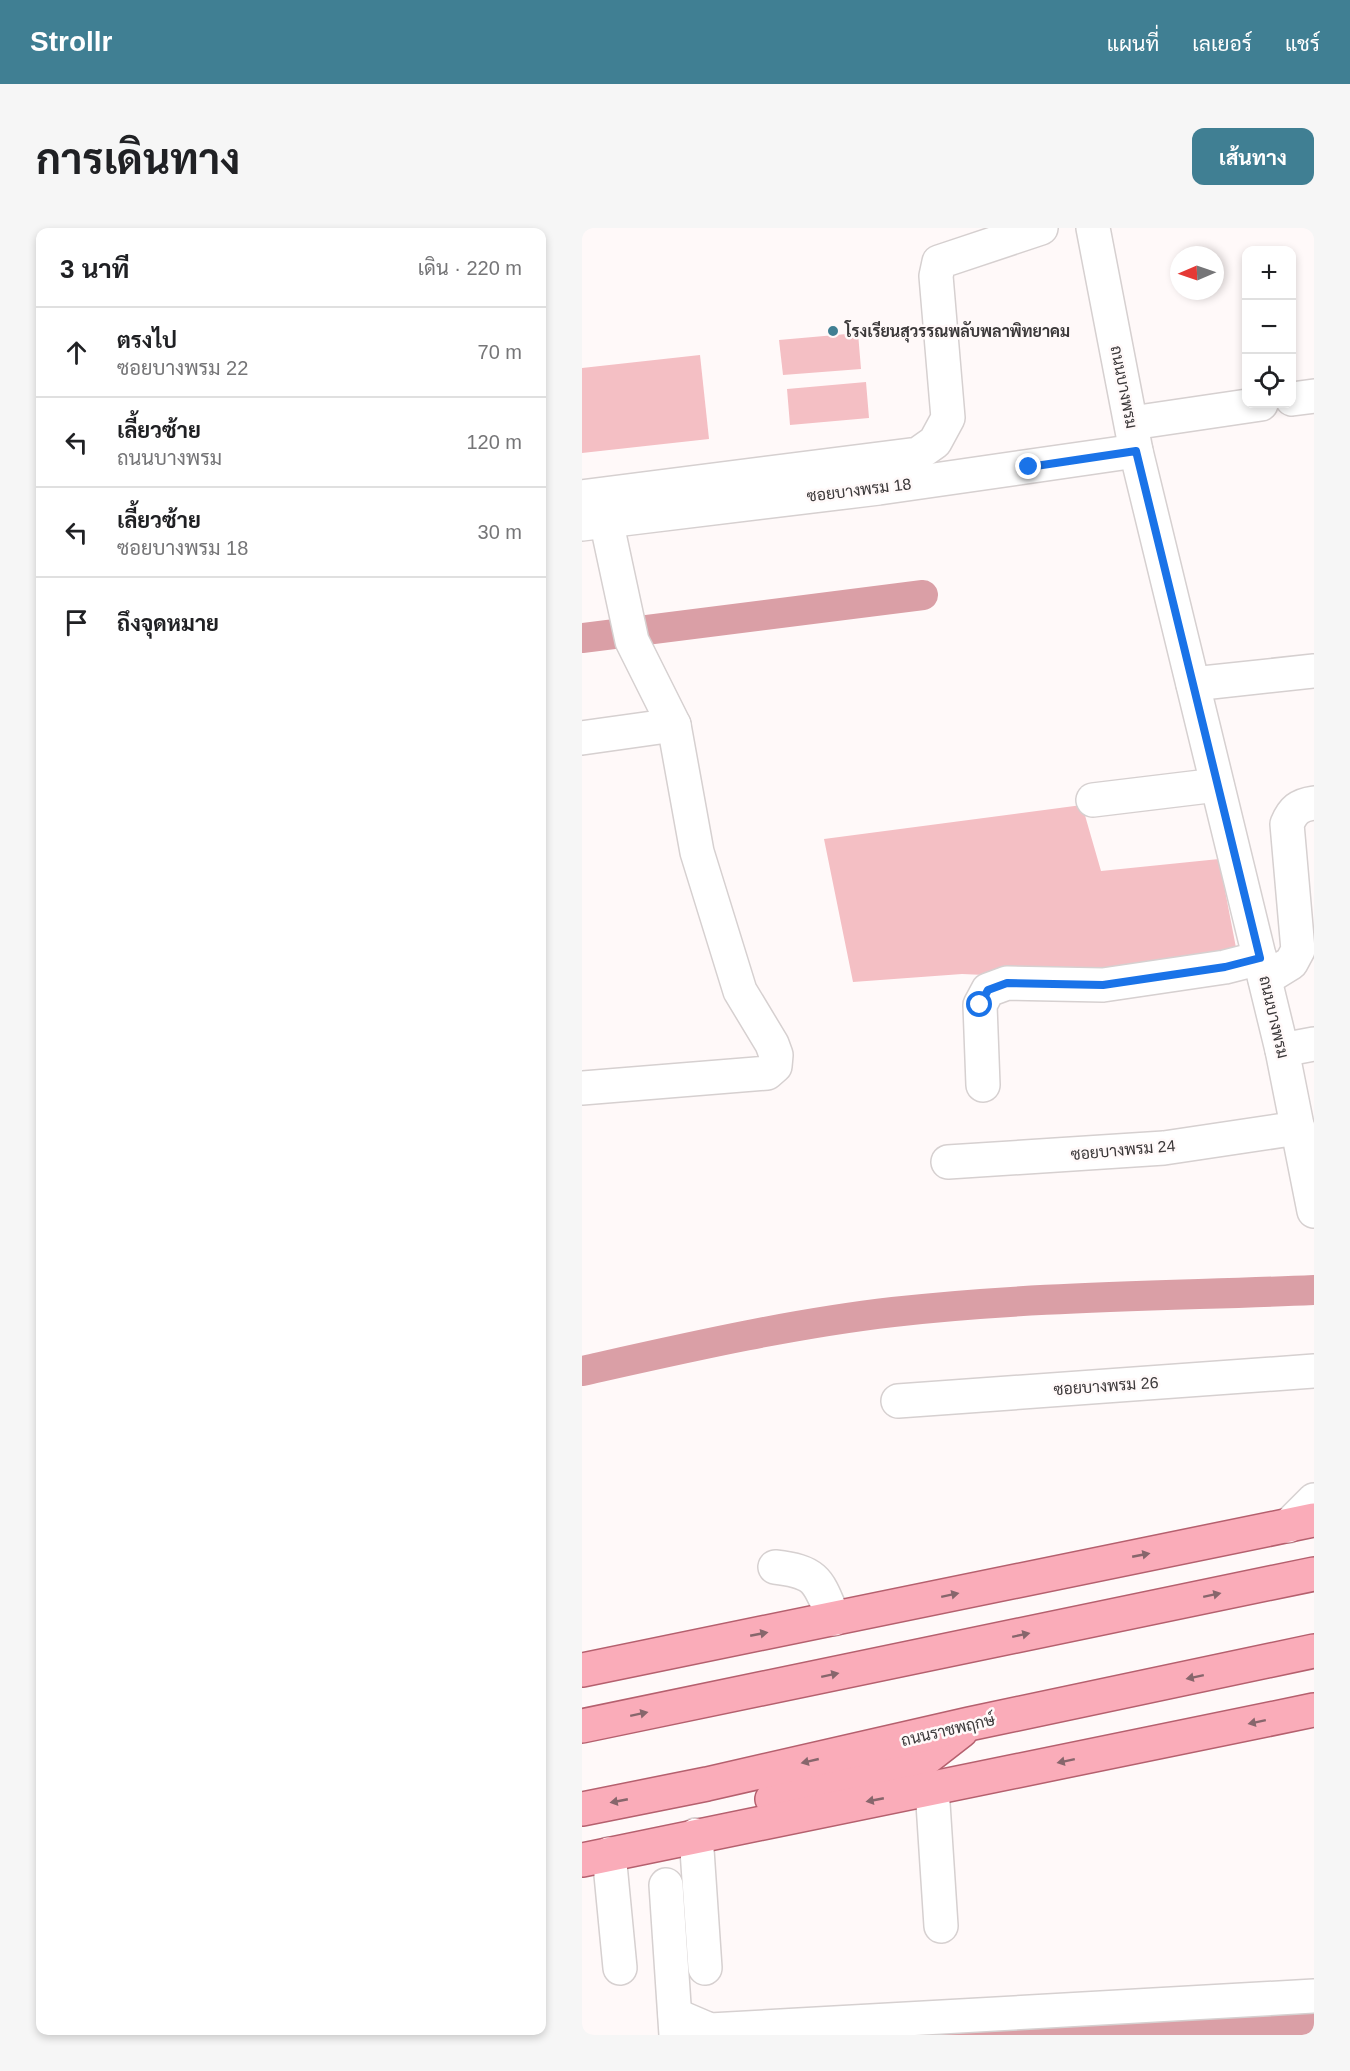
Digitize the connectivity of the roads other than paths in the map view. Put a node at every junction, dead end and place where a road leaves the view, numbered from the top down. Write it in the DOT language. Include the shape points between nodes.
graph roads {
  1 [pos="1041,228"];
  2 [pos="1093,228"];
  3 [pos="1314,396"];
  4 [pos="1296,398"];
  5 [pos="1246,408"];
  6 [pos="1134,437"];
  7 [pos="582,497"];
  8 [pos="594,522"];
  9 [pos="1314,671"];
  10 [pos="1193,684"];
  11 [pos="675,725"];
  12 [pos="582,738"];
  13 [pos="1217,785"];
  14 [pos="1093,800"];
  15 [pos="1314,803"];
  16 [pos="1262,968"];
  17 [pos="1314,1044"];
  18 [pos="1282,1050"];
  19 [pos="982,1084"];
  20 [pos="582,1088"];
  21 [pos="1298,1128"];
  22 [pos="948,1162"];
  23 [pos="1311,1176"];
  24 [pos="1314,1210"];
  25 [pos="1314,1371"];
  26 [pos="898,1401"];
  27 [pos="1314,1500"];
  28 [pos="1301,1523"];
  29 [pos="775,1567"];
  30 [pos="1314,1574"];
  31 [pos="834,1619"];
  32 [pos="1314,1651"];
  33 [pos="582,1670"];
  34 [pos="1314,1710"];
  35 [pos="969,1724"];
  36 [pos="582,1726"];
  37 [pos="932,1788"];
  38 [pos="582,1809"];
  39 [pos="705,1833"];
  40 [pos="595,1857"];
  41 [pos="666,1885"];
  42 [pos="941,1926"];
  43 [pos="620,1968"];
  44 [pos="705,1968"];
  45 [pos="1314,1996"];
  46 [pos="676,2024"];
  1 -- 7 [label="street" via="939,262 936,276 948,418 935,442 918,454"];
  2 -- 6 [label="street, ถนนบางพรม"];
  3 -- 4 [label="street"];
  5 -- 6 [label="street, ซอยบางพรม 18"];
  6 -- 8 [label="street, ซอยบางพรม 18" via="879,488"];
  6 -- 10 [label="street, ถนนบางพรม"];
  8 -- 11 [label="street" via="629,632"];
  9 -- 10 [label="street"];
  10 -- 13 [label="street, ถนนบางพรม"];
  11 -- 12 [label="street"];
  11 -- 20 [label="street" via="697,852 740,991 772,1044 775,1066 767,1073"];
  13 -- 14 [label="street"];
  13 -- 16 [label="street, ถนนบางพรม"];
  15 -- 16 [label="street" via="1293,811 1287,824 1298,950 1291,963"];
  16 -- 18 [label="street, ถนนบางพรม"];
  16 -- 19 [label="street" via="1225,967 1103,985 1007,983 988,990 980,1005"];
  17 -- 18 [label="street"];
  18 -- 21 [label="street, ถนนบางพรม"];
  21 -- 22 [label="street, ซอยบางพรม 24" via="1164,1148"];
  21 -- 23 [label="street, ถนนบางพรม"];
  23 -- 24 [label="street, ถนนบางพรม"];
  25 -- 26 [label="street, ซอยบางพรม 26"];
  27 -- 28 [label="street"];
  31 -- 28 [label="main road, one-way"];
  29 -- 31 [label="street" via="802,1570 814,1579"];
  36 -- 30 [label="main road, one-way"];
  33 -- 31 [label="main road, one-way"];
  32 -- 35 [label="main road, ถนนราชพฤกษ์, one-way"];
  34 -- 37 [label="main road, one-way"];
  35 -- 38 [label="main road, ถนนราชพฤกษ์, one-way"];
  35 -- 40 [label="main road" via="925,1759 667,1827"];
  37 -- 39 [label="main road, one-way"];
  37 -- 42 [label="street"];
  39 -- 40 [label="main road"];
  39 -- 44 [label="street"];
  40 -- 43 [label="street"];
  41 -- 46 [label="street"];
  45 -- 46 [label="street" via="710,2030"];
}
